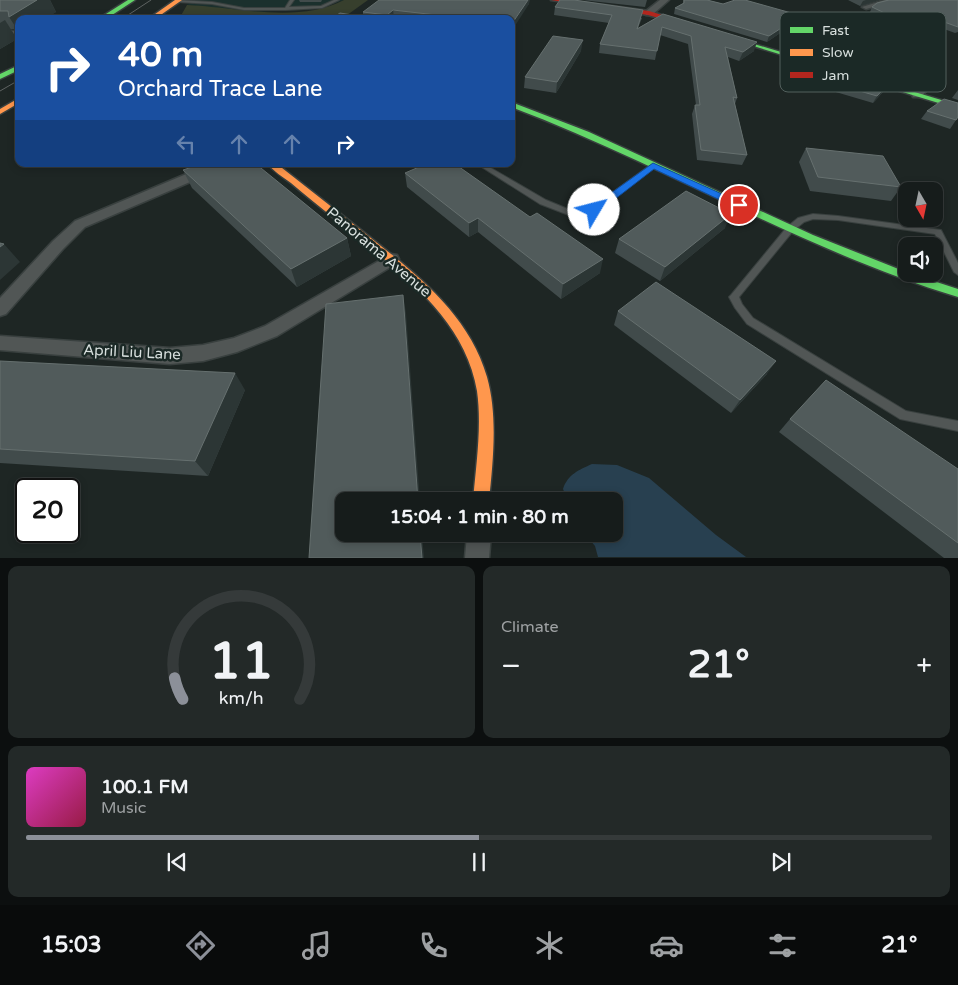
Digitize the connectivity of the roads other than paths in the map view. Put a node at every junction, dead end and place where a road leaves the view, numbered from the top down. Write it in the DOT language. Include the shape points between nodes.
graph roads {
  1 [pos="132,0"];
  2 [pos="292,0"];
  3 [pos="337,0"];
  4 [pos="554,0"];
  5 [pos="665,0"];
  6 [pos="895,0"];
  7 [pos="178,1"];
  8 [pos="866,7"];
  9 [pos="286,9"];
  10 [pos="649,13"];
  11 [pos="108,15"];
  12 [pos="157,15"];
  13 [pos="0,34"];
  14 [pos="15,34"];
  15 [pos="780,52"];
  16 [pos="15,69"];
  17 [pos="0,77"];
  18 [pos="907,92"];
  19 [pos="920,92"];
  20 [pos="917,95"];
  21 [pos="15,103"];
  22 [pos="515,105"];
  23 [pos="958,107"];
  24 [pos="0,112"];
  25 [pos="653,166"];
  26 [pos="213,167"];
  27 [pos="276,167"];
  28 [pos="485,167"];
  29 [pos="790,229"];
  30 [pos="391,259"];
  31 [pos="958,272"];
  32 [pos="958,293"];
  33 [pos="0,309"];
  34 [pos="0,343"];
  35 [pos="958,426"];
  36 [pos="482,492"];
  37 [pos="478,542"];
  38 [pos="477,558"];
  1 -- 11 [label="street"];
  2 -- 9 [label="lane"];
  3 -- 9 [label="lane" via="322,7"];
  4 -- 10 [label="street"];
  5 -- 10 [label="street"];
  6 -- 8 [label="street"];
  7 -- 9 [label="lane" via="244,9"];
  7 -- 12 [label="street"];
  10 -- 15 [label="street"];
  13 -- 14 [label="street"];
  16 -- 17 [label="street"];
  18 -- 20 [label="street"];
  19 -- 20 [label="street"];
  20 -- 23 [label="street"];
  21 -- 24 [label="street"];
  22 -- 25 [label="street" via="559,121"];
  25 -- 28 [label="lane" via="594,210 574,215 543,202"];
  25 -- 29 [label="street"];
  26 -- 33 [label="street" via="80,224"];
  27 -- 30 [label="street, Panorama Avenue"];
  29 -- 31 [label="lane" via="813,216 938,232"];
  29 -- 32 [label="street" via="845,254"];
  29 -- 35 [label="lane" via="734,297 750,321 904,416"];
  30 -- 34 [label="street, April Liu Lane" via="271,331 237,346 170,356"];
  30 -- 36 [label="street, Panorama Avenue" via="444,309 463,336 480,376 486,422"];
  37 -- 38 [label="street"];
}
